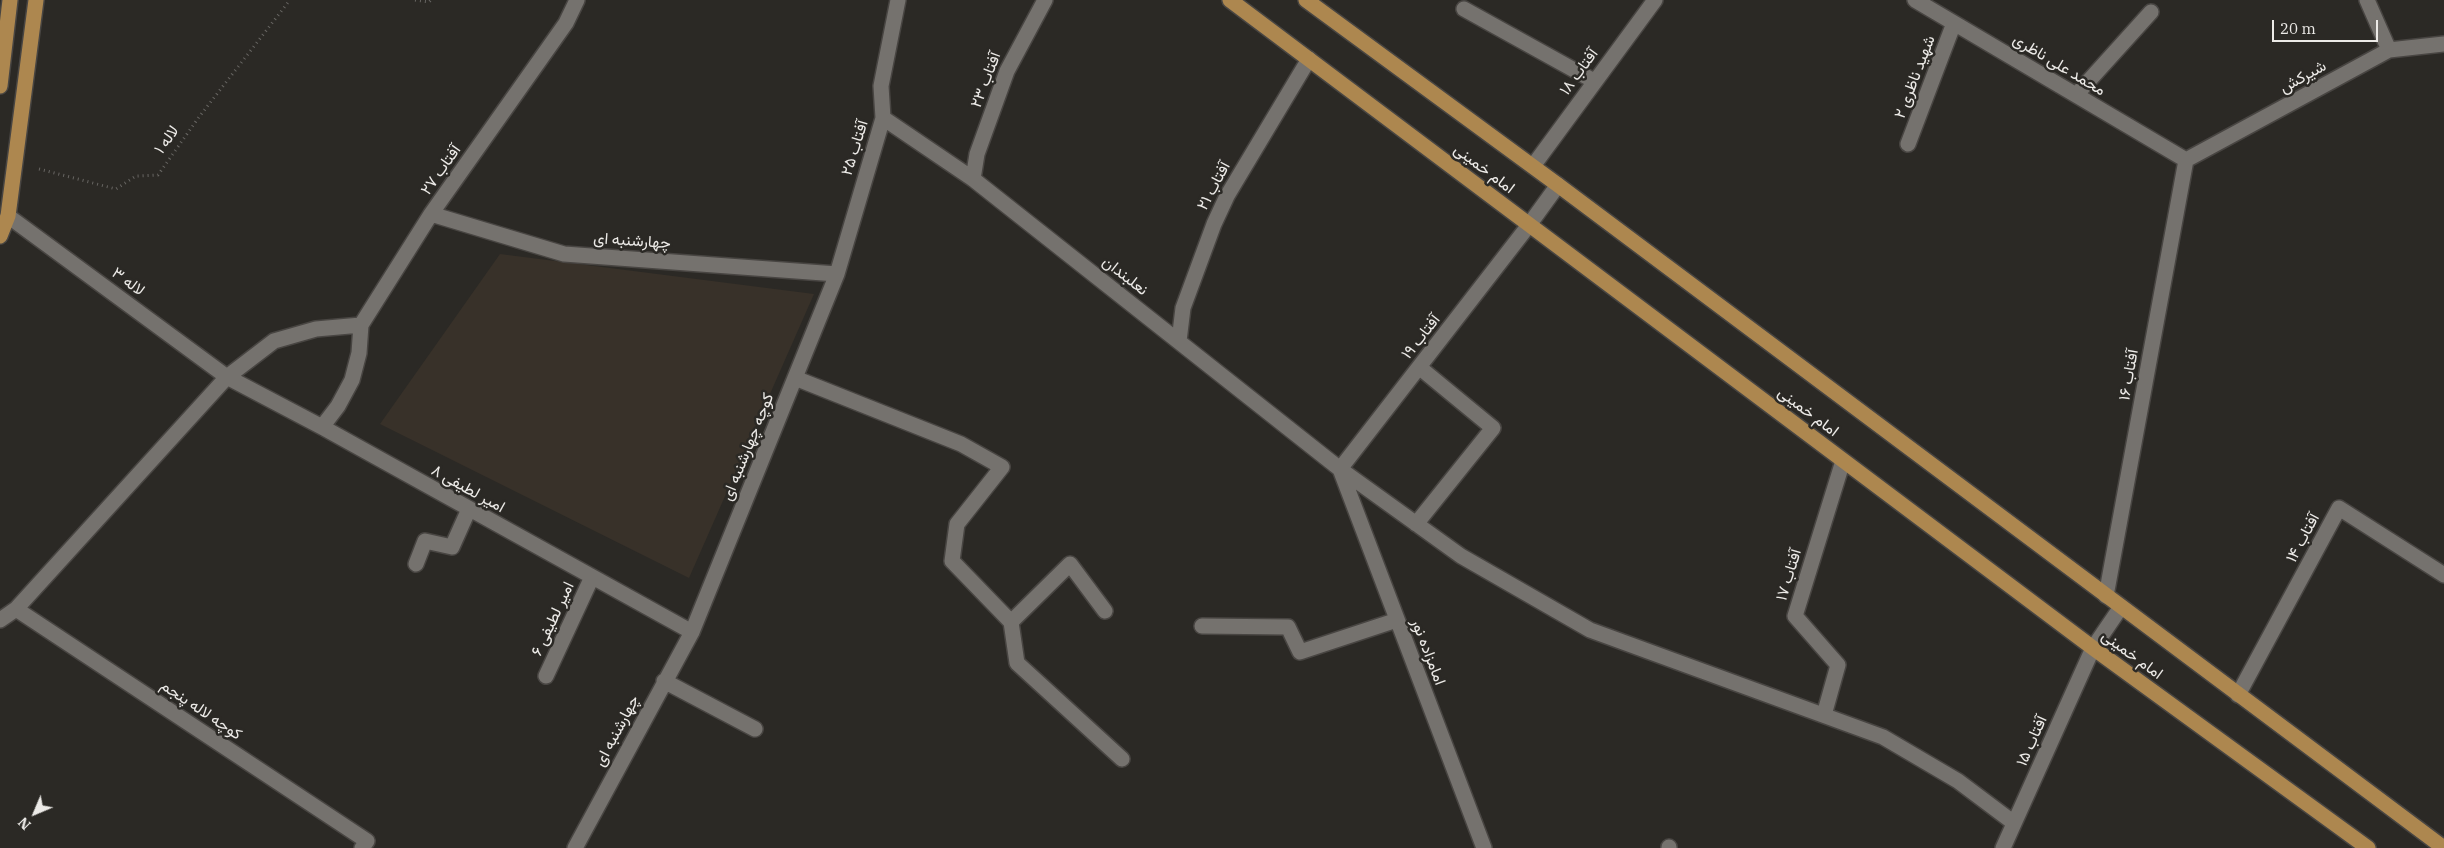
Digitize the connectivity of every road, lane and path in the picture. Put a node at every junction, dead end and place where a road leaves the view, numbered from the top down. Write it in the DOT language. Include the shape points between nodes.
graph roads {
  1 [pos="10,0"];
  2 [pos="36,0"];
  3 [pos="290,0"];
  4 [pos="415,0"];
  5 [pos="431,0"];
  6 [pos="577,0"];
  7 [pos="898,0"];
  8 [pos="1045,0"];
  9 [pos="1230,0"];
  10 [pos="1655,0"];
  11 [pos="1915,0"];
  12 [pos="2367,0"];
  13 [pos="1314,2"];
  14 [pos="1464,9"];
  15 [pos="2151,12"];
  16 [pos="1954,23"];
  17 [pos="2444,44"];
  18 [pos="2389,50"];
  19 [pos="1309,59"];
  20 [pos="1,62"];
  21 [pos="1594,81"];
  22 [pos="0,86"];
  23 [pos="2076,95"];
  24 [pos="882,118"];
  25 [pos="1908,144"];
  26 [pos="2186,160"];
  27 [pos="13,163"];
  28 [pos="1533,166"];
  29 [pos="973,179"];
  30 [pos="1558,185"];
  31 [pos="431,214"];
  32 [pos="8,216"];
  33 [pos="1529,225"];
  34 [pos="0,236"];
  35 [pos="837,274"];
  36 [pos="361,325"];
  37 [pos="1179,341"];
  38 [pos="1420,367"];
  39 [pos="227,377"];
  40 [pos="795,378"];
  41 [pos="322,427"];
  42 [pos="1843,460"];
  43 [pos="1340,469"];
  44 [pos="469,509"];
  45 [pos="1416,524"];
  46 [pos="416,564"];
  47 [pos="2444,575"];
  48 [pos="592,577"];
  49 [pos="2106,596"];
  50 [pos="2121,607"];
  51 [pos="16,609"];
  52 [pos="1105,612"];
  53 [pos="0,620"];
  54 [pos="1398,620"];
  55 [pos="1011,622"];
  56 [pos="1202,626"];
  57 [pos="692,632"];
  58 [pos="2093,648"];
  59 [pos="546,676"];
  60 [pos="664,681"];
  61 [pos="2238,695"];
  62 [pos="1824,715"];
  63 [pos="755,729"];
  64 [pos="1122,759"];
  65 [pos="2014,824"];
  66 [pos="364,845"];
  67 [pos="575,848"];
  68 [pos="1484,848"];
  69 [pos="2003,848"];
  70 [pos="2368,848"];
  71 [pos="2444,848"];
  1 -- 20 [label="main road"];
  2 -- 27 [label="main road"];
  3 -- 27 [label="path, لاله ۱" via="158,175 136,176 116,189"];
  4 -- 5 [label="path"];
  6 -- 31 [label="street, آفتاب ۲۷" via="566,23"];
  7 -- 24 [label="street, آفتاب ۲۵" via="881,86"];
  8 -- 29 [label="street, آفتاب ۲۳" via="1007,71 977,154"];
  9 -- 19 [label="main road, امام خمینی"];
  10 -- 21 [label="street, آفتاب ۱۸"];
  11 -- 16 [label="street, محمد علی ناظری"];
  12 -- 18 [label="street"];
  13 -- 28 [label="main road, امام خمینی"];
  14 -- 21 [label="street"];
  15 -- 23 [label="street"];
  16 -- 23 [label="street, محمد علی ناظری"];
  16 -- 25 [label="street, ۲ شهید ناظری"];
  17 -- 18 [label="street, شیرکش"];
  18 -- 26 [label="street, شیرکش"];
  19 -- 33 [label="main road, امام خمینی"];
  19 -- 37 [label="street, آفتاب ۲۱" via="1227,196 1214,224 1184,308"];
  20 -- 22 [label="main road"];
  21 -- 28 [label="street, آفتاب ۱۸"];
  23 -- 26 [label="street, محمد علی ناظری"];
  24 -- 29 [label="street, نعلبندان"];
  24 -- 35 [label="street, آفتاب ۲۵"];
  26 -- 49 [label="street, آفتاب ۱۶"];
  27 -- 32 [label="main road"];
  28 -- 30 [label="main road, امام خمینی"];
  29 -- 37 [label="street, نعلبندان"];
  30 -- 33 [label="street, ۱۹ آفتاب"];
  30 -- 49 [label="main road, امام خمینی"];
  31 -- 35 [label="street, چهارشنبه ای" via="564,254"];
  31 -- 36 [label="street, آفتاب ۲۷"];
  32 -- 34 [label="main road"];
  32 -- 39 [label="street, لاله ۳"];
  33 -- 38 [label="street, ۱۹ آفتاب"];
  33 -- 42 [label="main road, امام خمینی"];
  35 -- 40 [label="street, کوچه چهارشنبه ای"];
  36 -- 39 [label="street" via="316,329 274,342"];
  36 -- 41 [label="street" via="359,353 352,380"];
  37 -- 43 [label="street, نعلبندان"];
  38 -- 43 [label="street, ۱۹ آفتاب"];
  38 -- 45 [label="street" via="1493,428"];
  39 -- 41 [label="street, ۸ امیر لطیفی"];
  39 -- 51 [label="street"];
  40 -- 55 [label="street" via="961,444 1002,467 957,524 952,561"];
  40 -- 57 [label="street, کوچه چهارشنبه ای"];
  41 -- 44 [label="street, ۸ امیر لطیفی"];
  42 -- 58 [label="main road, امام خمینی"];
  42 -- 62 [label="street, ۱۷ آفتاب" via="1795,616 1838,665"];
  43 -- 45 [label="street, نعلبندان"];
  43 -- 54 [label="street, امامزاده نور"];
  44 -- 46 [label="street" via="452,547 425,541"];
  44 -- 48 [label="street, ۸ امیر لطیفی"];
  45 -- 62 [label="street, نعلبندان" via="1461,556 1590,630"];
  47 -- 61 [label="street, آفتاب ۱۴" via="2339,508"];
  48 -- 57 [label="street, ۸ امیر لطیفی"];
  48 -- 59 [label="street, ۶ امیر لطیفی"];
  49 -- 50 [label="main road, امام خمینی"];
  50 -- 58 [label="street, آفتاب ۱۵"];
  50 -- 61 [label="main road, امام خمینی"];
  51 -- 53 [label="street"];
  51 -- 66 [label="street, کوچه لاله پنجم"];
  52 -- 55 [label="street" via="1070,564"];
  54 -- 56 [label="street" via="1300,652 1288,627"];
  54 -- 68 [label="street, امامزاده نور"];
  55 -- 64 [label="street" via="1017,663"];
  57 -- 60 [label="street, چهارشنبه ای"];
  58 -- 65 [label="street, آفتاب ۱۵"];
  58 -- 70 [label="main road, امام خمینی"];
  60 -- 63 [label="street"];
  60 -- 67 [label="street, چهارشنبه ای"];
  61 -- 71 [label="main road, امام خمینی"];
  62 -- 65 [label="street, نعلبندان" via="1883,738 1958,782"];
  65 -- 69 [label="street, آفتاب ۱۵"];
}
